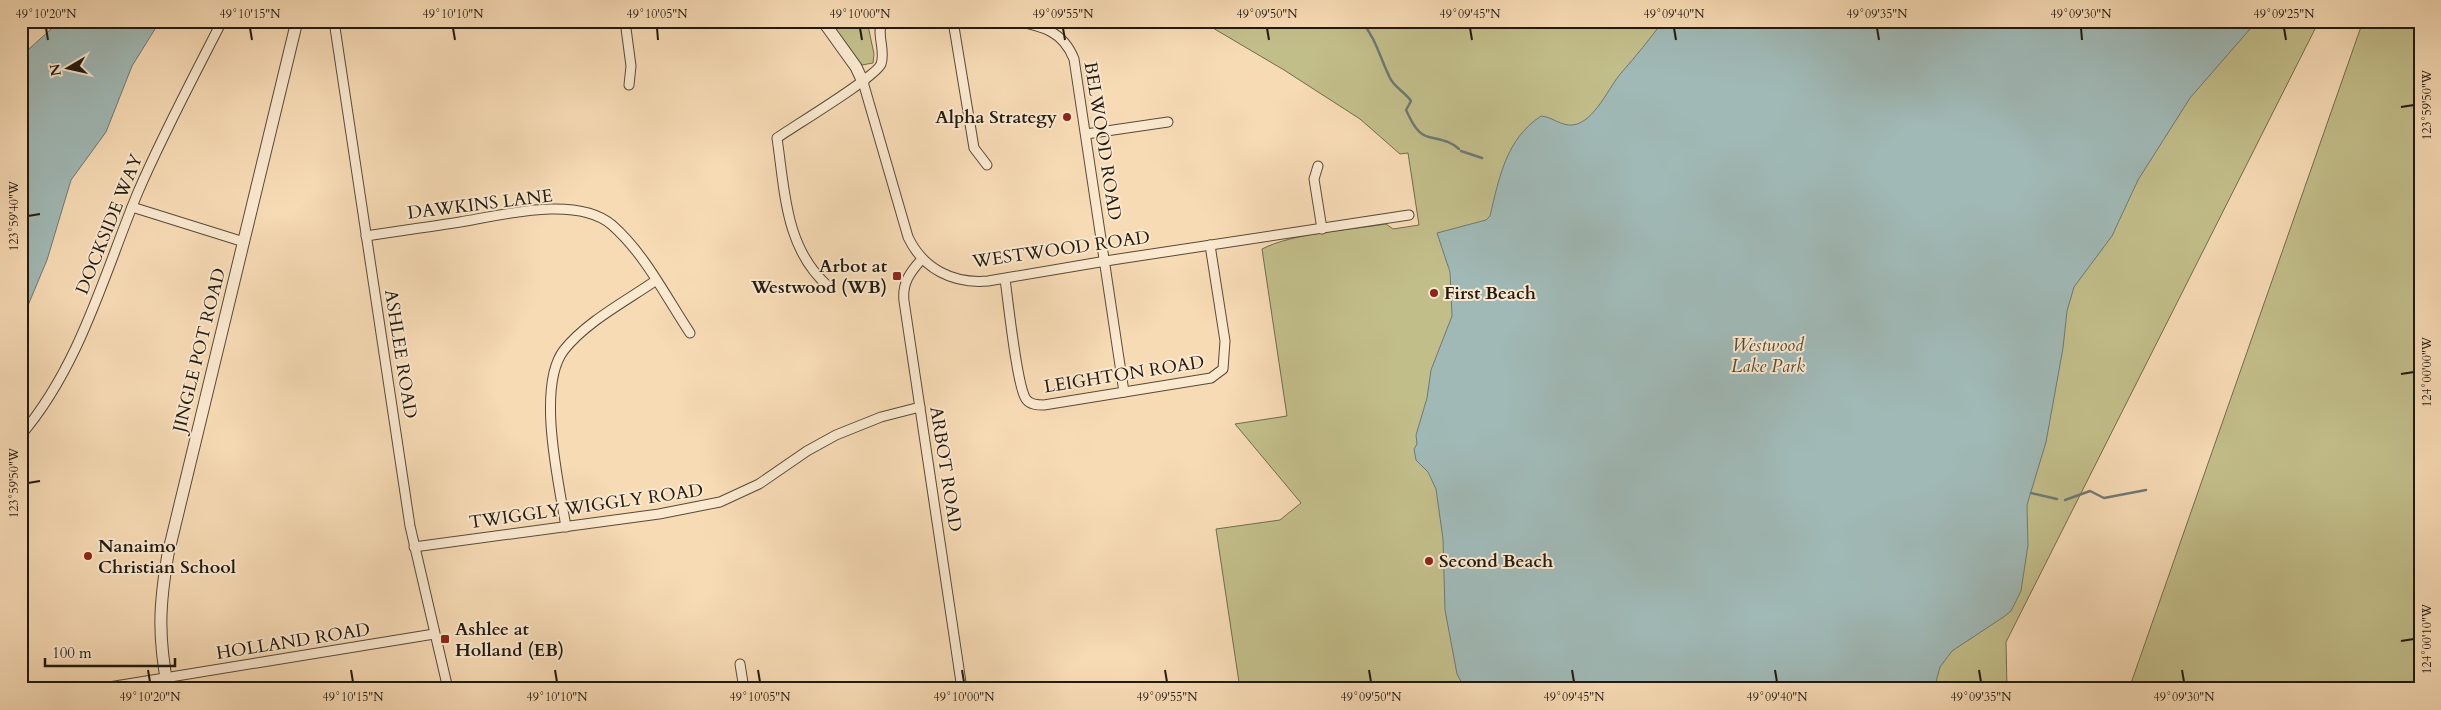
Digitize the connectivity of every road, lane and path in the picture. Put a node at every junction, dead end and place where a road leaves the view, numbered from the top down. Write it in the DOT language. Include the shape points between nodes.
graph roads {
  1 [pos="222,21"];
  2 [pos="297,21"];
  3 [pos="334,21"];
  4 [pos="625,21"];
  5 [pos="823,21"];
  6 [pos="882,21"];
  7 [pos="974,21"];
  8 [pos="1015,21"];
  9 [pos="954,23"];
  10 [pos="863,82"];
  11 [pos="629,86"];
  12 [pos="1168,122"];
  13 [pos="1086,134"];
  14 [pos="987,165"];
  15 [pos="1318,166"];
  16 [pos="132,207"];
  17 [pos="1409,215"];
  18 [pos="1322,229"];
  19 [pos="366,236"];
  20 [pos="244,242"];
  21 [pos="1210,245"];
  22 [pos="922,259"];
  23 [pos="1104,261"];
  24 [pos="1005,279"];
  25 [pos="655,281"];
  26 [pos="829,287"];
  27 [pos="690,333"];
  28 [pos="1124,392"];
  29 [pos="920,407"];
  30 [pos="21,435"];
  31 [pos="566,527"];
  32 [pos="414,547"];
  33 [pos="434,634"];
  34 [pos="740,664"];
  35 [pos="167,684"];
  36 [pos="97,689"];
  37 [pos="448,689"];
  38 [pos="744,689"];
  39 [pos="962,689"];
  1 -- 16 [label="street, DOCKSIDE WAY"];
  2 -- 20 [label="street, JINGLE POT ROAD"];
  3 -- 19 [label="street, ASHLEE ROAD"];
  4 -- 11 [label="street" via="631,66"];
  5 -- 10 [label="street, WESTWOOD ROAD" via="852,60"];
  6 -- 10 [label="street" via="882,62"];
  7 -- 9 [label="street"];
  8 -- 13 [label="street, BELWOOD ROAD" via="1060,36 1069,46 1074,58"];
  9 -- 14 [label="street" via="974,148"];
  10 -- 22 [label="street, WESTWOOD ROAD" via="906,231"];
  10 -- 26 [label="street" via="777,138 794,237 813,273"];
  12 -- 13 [label="street"];
  13 -- 23 [label="street, BELWOOD ROAD"];
  15 -- 18 [label="street" via="1314,179"];
  16 -- 20 [label="street"];
  16 -- 30 [label="street, DOCKSIDE WAY" via="71,359 45,405"];
  17 -- 18 [label="street, WESTWOOD ROAD"];
  18 -- 21 [label="street, WESTWOOD ROAD"];
  19 -- 25 [label="street, DAWKINS LANE" via="536,210 576,211 596,215 611,224 634,248"];
  19 -- 32 [label="street, ASHLEE ROAD"];
  20 -- 35 [label="street, JINGLE POT ROAD" via="164,579 159,635"];
  21 -- 23 [label="street, WESTWOOD ROAD"];
  21 -- 28 [label="street, LEIGHTON ROAD" via="1225,341 1223,369 1211,378"];
  22 -- 24 [label="street, WESTWOOD ROAD" via="953,278 977,282"];
  22 -- 29 [label="street, ARBOT ROAD" via="907,278 903,295"];
  23 -- 24 [label="street, WESTWOOD ROAD"];
  23 -- 28 [label="street, BELWOOD ROAD"];
  24 -- 28 [label="street, LEIGHTON ROAD" via="1020,382 1026,399 1040,405"];
  25 -- 27 [label="street, DAWKINS LANE"];
  25 -- 31 [label="street" via="579,334 558,360 550,392 550,412"];
  29 -- 31 [label="street, TWIGGLY WIGGLY ROAD" via="881,417 836,435 759,484 720,502"];
  29 -- 39 [label="street, ARBOT ROAD"];
  31 -- 32 [label="street, TWIGGLY WIGGLY ROAD"];
  32 -- 33 [label="street, ASHLEE ROAD"];
  33 -- 35 [label="street, HOLLAND ROAD"];
  33 -- 37 [label="street, ASHLEE ROAD"];
  34 -- 38 [label="street"];
  35 -- 36 [label="street, HOLLAND ROAD"];
}
